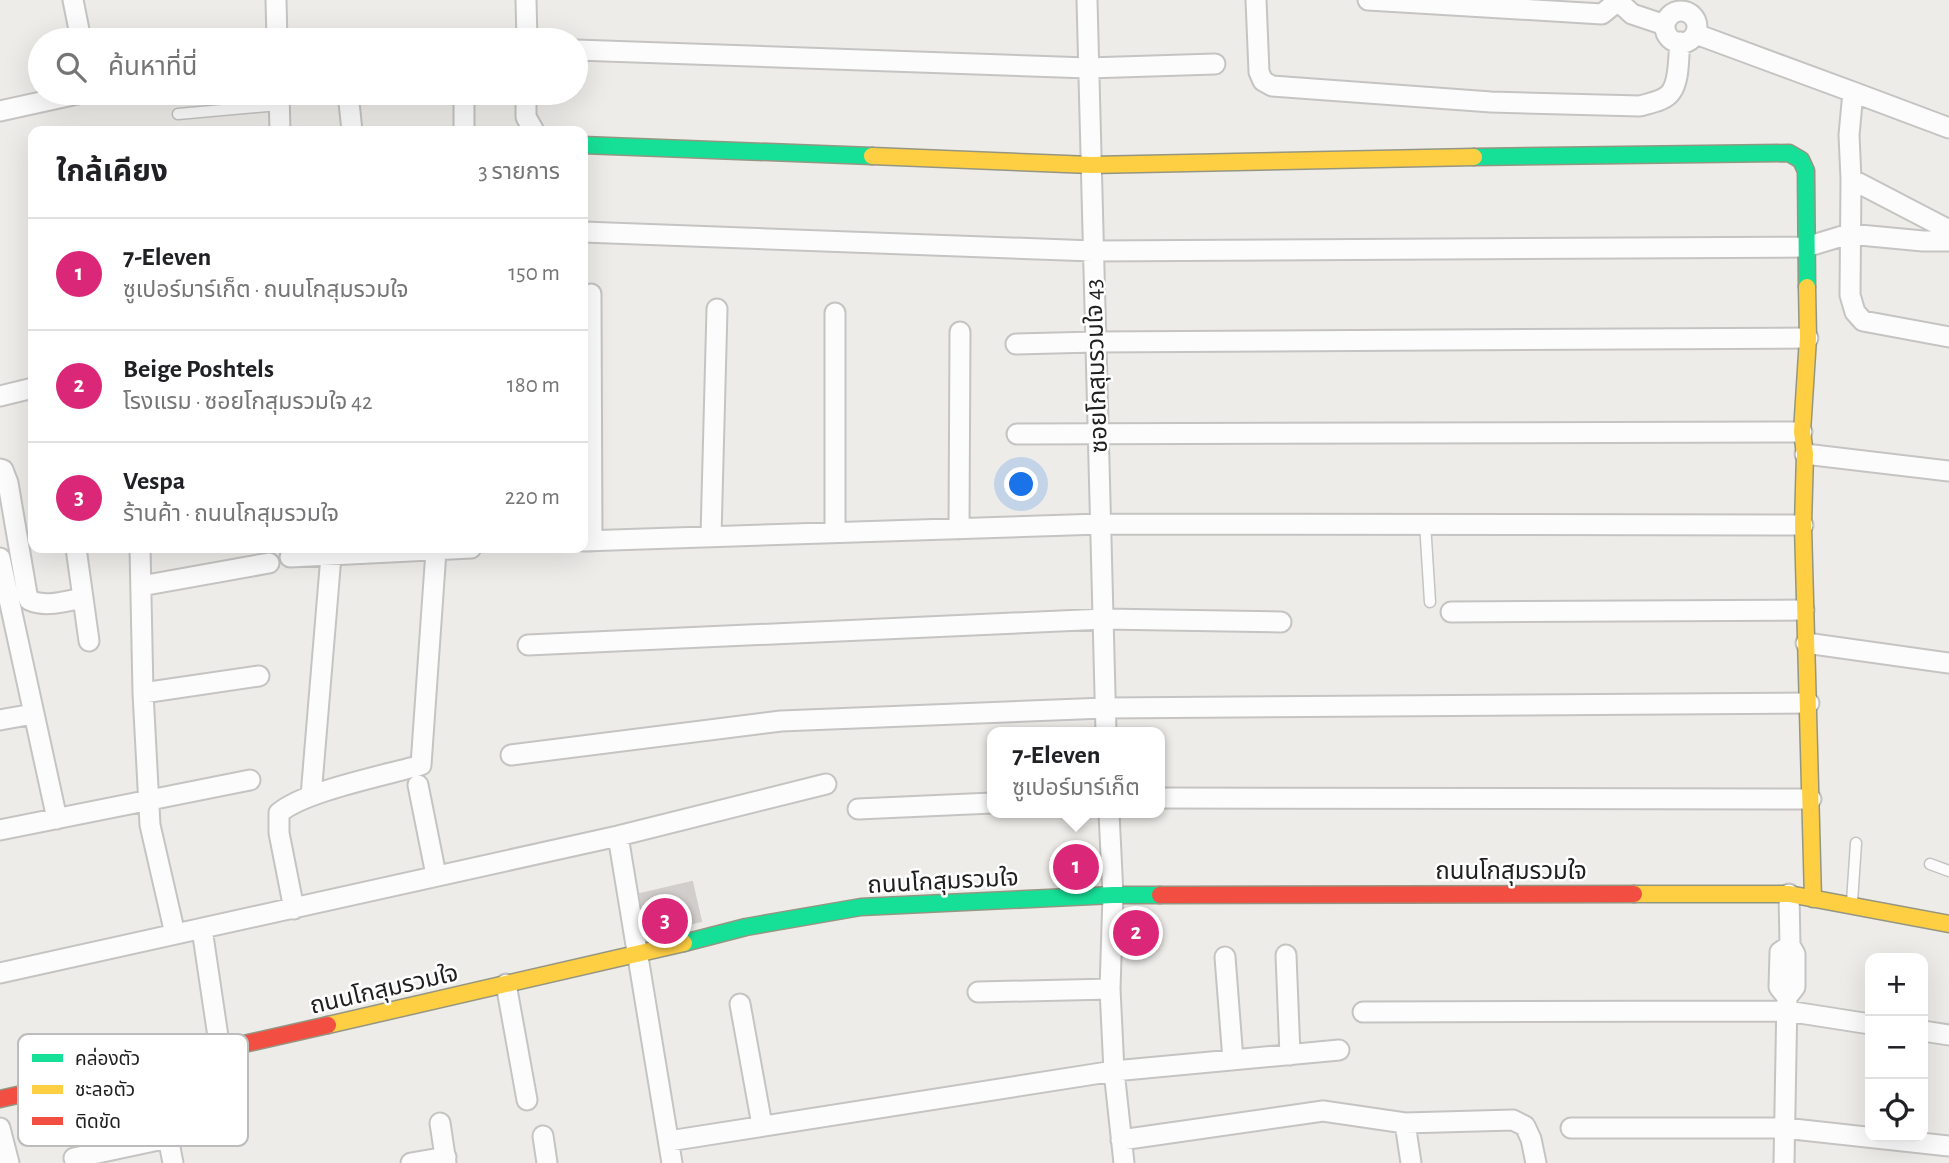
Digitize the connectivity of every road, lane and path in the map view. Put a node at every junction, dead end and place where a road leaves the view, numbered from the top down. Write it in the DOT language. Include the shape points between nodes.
graph roads {
  1 [pos="74,0"];
  2 [pos="276,0"];
  3 [pos="526,0"];
  4 [pos="1087,0"];
  5 [pos="1256,0"];
  6 [pos="1368,0"];
  7 [pos="1618,0"];
  8 [pos="1690,6"];
  9 [pos="1665,25"];
  10 [pos="79,28"];
  11 [pos="277,28"];
  12 [pos="527,28"];
  13 [pos="1688,38"];
  14 [pos="588,50"];
  15 [pos="1215,64"];
  16 [pos="1088,68"];
  17 [pos="1853,92"];
  18 [pos="28,105"];
  19 [pos="239,105"];
  20 [pos="279,105"];
  21 [pos="349,105"];
  22 [pos="464,105"];
  23 [pos="526,105"];
  24 [pos="0,111"];
  25 [pos="178,114"];
  26 [pos="280,126"];
  27 [pos="351,126"];
  28 [pos="464,126"];
  29 [pos="531,126"];
  30 [pos="1949,128"];
  31 [pos="588,145"];
  32 [pos="1091,165"];
  33 [pos="1851,178"];
  34 [pos="1949,230"];
  35 [pos="588,232"];
  36 [pos="1849,234"];
  37 [pos="1949,241"];
  38 [pos="1806,247"];
  39 [pos="1093,251"];
  40 [pos="591,293"];
  41 [pos="717,309"];
  42 [pos="835,313"];
  43 [pos="960,332"];
  44 [pos="1949,337"];
  45 [pos="1808,338"];
  46 [pos="1095,342"];
  47 [pos="1016,344"];
  48 [pos="588,360"];
  49 [pos="28,389"];
  50 [pos="0,396"];
  51 [pos="1802,432"];
  52 [pos="1098,433"];
  53 [pos="1017,434"];
  54 [pos="1805,454"];
  55 [pos="0,469"];
  56 [pos="1949,471"];
  57 [pos="1425,523"];
  58 [pos="1100,524"];
  59 [pos="1803,525"];
  60 [pos="959,529"];
  61 [pos="835,531"];
  62 [pos="711,537"];
  63 [pos="588,541"];
  64 [pos="77,553"];
  65 [pos="140,553"];
  66 [pos="343,553"];
  67 [pos="436,553"];
  68 [pos="290,557"];
  69 [pos="0,558"];
  70 [pos="269,563"];
  71 [pos="141,586"];
  72 [pos="83,598"];
  73 [pos="1430,602"];
  74 [pos="6,609"];
  75 [pos="1804,610"];
  76 [pos="1451,612"];
  77 [pos="1104,619"];
  78 [pos="1281,622"];
  79 [pos="89,641"];
  80 [pos="1806,643"];
  81 [pos="528,645"];
  82 [pos="1949,663"];
  83 [pos="259,676"];
  84 [pos="143,693"];
  85 [pos="1809,703"];
  86 [pos="1105,708"];
  87 [pos="33,714"];
  88 [pos="0,720"];
  89 [pos="1106,727"];
  90 [pos="511,755"];
  91 [pos="250,780"];
  92 [pos="826,784"];
  93 [pos="418,785"];
  94 [pos="311,796"];
  95 [pos="1165,798"];
  96 [pos="1811,799"];
  97 [pos="148,800"];
  98 [pos="987,803"];
  99 [pos="858,809"];
  100 [pos="57,818"];
  101 [pos="1110,818"];
  102 [pos="0,830"];
  103 [pos="618,836"];
  104 [pos="1856,843"];
  105 [pos="1930,864"];
  106 [pos="1949,871"];
  107 [pos="436,875"];
  108 [pos="1789,894"];
  109 [pos="1113,895"];
  110 [pos="1813,899"];
  111 [pos="1852,906"];
  112 [pos="294,909"];
  113 [pos="1949,924"];
  114 [pos="202,929"];
  115 [pos="175,934"];
  116 [pos="639,954"];
  117 [pos="1286,955"];
  118 [pos="1225,957"];
  119 [pos="0,973"];
  120 [pos="506,984"];
  121 [pos="1110,989"];
  122 [pos="978,992"];
  123 [pos="740,1004"];
  124 [pos="1787,1004"];
  125 [pos="1363,1012"];
  126 [pos="1865,1023"];
  127 [pos="1928,1032"];
  128 [pos="218,1034"];
  129 [pos="1949,1035"];
  130 [pos="248,1044"];
  131 [pos="1339,1051"];
  132 [pos="1290,1055"];
  133 [pos="1233,1060"];
  134 [pos="1114,1071"];
  135 [pos="18,1095"];
  136 [pos="0,1099"];
  137 [pos="527,1100"];
  138 [pos="440,1123"];
  139 [pos="1405,1123"];
  140 [pos="762,1125"];
  141 [pos="0,1128"];
  142 [pos="1571,1128"];
  143 [pos="1784,1128"];
  144 [pos="543,1136"];
  145 [pos="1121,1140"];
  146 [pos="669,1141"];
  147 [pos="130,1146"];
  148 [pos="1949,1146"];
  149 [pos="74,1158"];
  150 [pos="446,1160"];
  151 [pos="9,1163"];
  152 [pos="411,1163"];
  153 [pos="547,1163"];
  154 [pos="672,1163"];
  155 [pos="1124,1163"];
  156 [pos="1411,1163"];
  157 [pos="1536,1163"];
  158 [pos="1784,1163"];
  1 -- 10 [label="street"];
  2 -- 11 [label="street"];
  3 -- 12 [label="street"];
  4 -- 16 [label="street, ซอยโกสุมรวมใจ 43"];
  5 -- 13 [label="street" via="1259,72 1272,86 1491,102 1640,106 1671,93"];
  6 -- 7 [label="street" via="1602,13"];
  7 -- 9 [label="street" via="1632,14"];
  8 -- 9 [label="street" via="1675,11"];
  8 -- 13 [label="street" via="1697,22"];
  9 -- 13 [label="street" via="1665,33 1674,42"];
  13 -- 17 [label="street"];
  14 -- 16 [label="street"];
  15 -- 16 [label="street"];
  16 -- 32 [label="street, ซอยโกสุมรวมใจ 43"];
  17 -- 30 [label="street"];
  17 -- 33 [label="street"];
  18 -- 24 [label="street"];
  19 -- 25 [label="lane"];
  20 -- 26 [label="street"];
  21 -- 27 [label="street"];
  22 -- 28 [label="street"];
  23 -- 29 [label="street"];
  31 -- 32 [label="street"];
  32 -- 38 [label="street" via="1784,151 1802,160 1806,171"];
  32 -- 39 [label="street, ซอยโกสุมรวมใจ 43"];
  33 -- 34 [label="street"];
  33 -- 36 [label="street"];
  35 -- 39 [label="street"];
  36 -- 37 [label="street"];
  36 -- 38 [label="street"];
  36 -- 44 [label="street" via="1850,295 1863,321"];
  38 -- 39 [label="street"];
  38 -- 45 [label="street"];
  39 -- 46 [label="street, ซอยโกสุมรวมใจ 43"];
  40 -- 48 [label="street"];
  41 -- 62 [label="street"];
  42 -- 61 [label="street"];
  43 -- 60 [label="street"];
  45 -- 46 [label="street"];
  45 -- 51 [label="street"];
  46 -- 47 [label="street"];
  46 -- 52 [label="street, ซอยโกสุมรวมใจ 43"];
  49 -- 50 [label="street"];
  51 -- 52 [label="street"];
  51 -- 54 [label="street"];
  52 -- 53 [label="street"];
  52 -- 58 [label="street, ซอยโกสุมรวมใจ 43"];
  54 -- 56 [label="street"];
  54 -- 59 [label="street"];
  55 -- 72 [label="street" via="9,483 29,600 49,604"];
  57 -- 58 [label="street"];
  57 -- 59 [label="street"];
  57 -- 73 [label="lane"];
  58 -- 60 [label="street"];
  58 -- 77 [label="street, ซอยโกสุมรวมใจ 43"];
  59 -- 75 [label="street"];
  60 -- 61 [label="street"];
  61 -- 62 [label="street"];
  62 -- 63 [label="street"];
  64 -- 72 [label="street"];
  65 -- 71 [label="street"];
  66 -- 68 [label="street"];
  66 -- 94 [label="street"];
  67 -- 94 [label="street" via="421,765"];
  69 -- 74 [label="street"];
  70 -- 71 [label="street"];
  71 -- 84 [label="street"];
  72 -- 79 [label="street"];
  74 -- 87 [label="street"];
  75 -- 76 [label="street"];
  75 -- 80 [label="street"];
  77 -- 78 [label="street"];
  77 -- 81 [label="street"];
  77 -- 86 [label="street, ซอยโกสุมรวมใจ 43"];
  80 -- 82 [label="street"];
  80 -- 85 [label="street"];
  83 -- 84 [label="street"];
  84 -- 97 [label="street"];
  85 -- 86 [label="street"];
  85 -- 96 [label="street"];
  86 -- 89 [label="street, ซอยโกสุมรวมใจ 43"];
  86 -- 90 [label="street" via="781,722"];
  87 -- 88 [label="street"];
  87 -- 100 [label="street"];
  91 -- 97 [label="street"];
  92 -- 103 [label="street"];
  93 -- 107 [label="street"];
  94 -- 112 [label="street" via="279,813"];
  95 -- 96 [label="street"];
  96 -- 110 [label="street"];
  97 -- 100 [label="street"];
  97 -- 115 [label="street"];
  98 -- 99 [label="street"];
  100 -- 102 [label="street"];
  101 -- 109 [label="street"];
  103 -- 107 [label="street"];
  103 -- 116 [label="street"];
  104 -- 111 [label="lane"];
  105 -- 106 [label="lane"];
  107 -- 112 [label="street"];
  108 -- 109 [label="street, ถนนโกสุมรวมใจ"];
  108 -- 110 [label="street, ถนนโกสุมรวมใจ"];
  108 -- 124 [label="street" via="1790,945 1780,952 1779,987"];
  109 -- 116 [label="street, ถนนโกสุมรวมใจ" via="861,907"];
  109 -- 121 [label="street"];
  110 -- 111 [label="street, ถนนโกสุมรวมใจ"];
  111 -- 113 [label="street, ถนนโกสุมรวมใจ"];
  112 -- 114 [label="street"];
  114 -- 115 [label="street"];
  114 -- 128 [label="street"];
  115 -- 119 [label="street"];
  116 -- 120 [label="street, ถนนโกสุมรวมใจ"];
  116 -- 146 [label="street"];
  117 -- 132 [label="street"];
  118 -- 133 [label="street"];
  120 -- 130 [label="street, ถนนโกสุมรวมใจ"];
  120 -- 137 [label="street"];
  121 -- 122 [label="street"];
  121 -- 134 [label="street"];
  123 -- 140 [label="street"];
  124 -- 125 [label="street"];
  124 -- 126 [label="street"];
  124 -- 143 [label="street"];
  127 -- 129 [label="street"];
  131 -- 132 [label="street"];
  132 -- 133 [label="street"];
  133 -- 134 [label="street"];
  134 -- 140 [label="street"];
  134 -- 145 [label="street"];
  135 -- 136 [label="street, ถนนโกสุมรวมใจ"];
  138 -- 150 [label="street"];
  139 -- 145 [label="street" via="1323,1111"];
  139 -- 156 [label="street"];
  139 -- 157 [label="street" via="1513,1120 1525,1126"];
  140 -- 146 [label="street"];
  141 -- 151 [label="street"];
  142 -- 143 [label="street"];
  143 -- 148 [label="street"];
  143 -- 158 [label="street"];
  144 -- 153 [label="street"];
  145 -- 155 [label="street"];
  146 -- 154 [label="street"];
  147 -- 149 [label="street"];
  150 -- 152 [label="street"];
}
